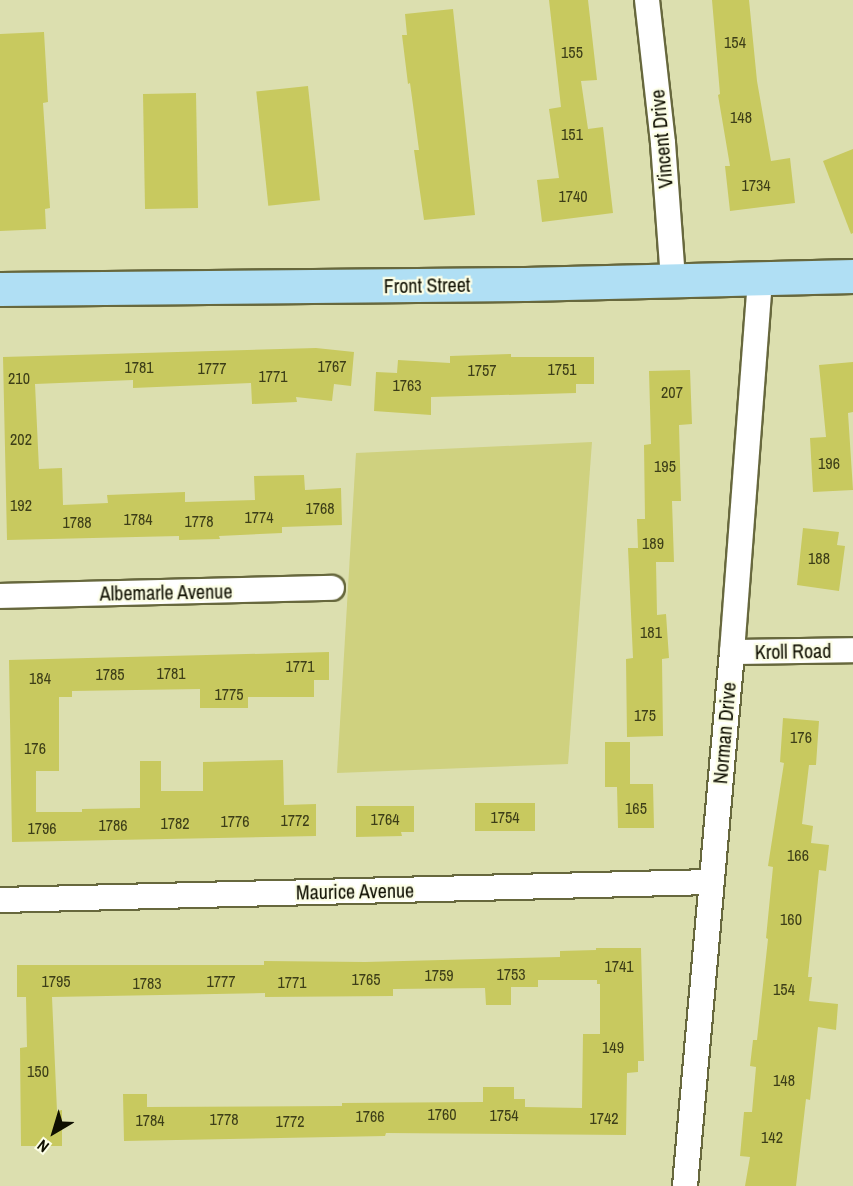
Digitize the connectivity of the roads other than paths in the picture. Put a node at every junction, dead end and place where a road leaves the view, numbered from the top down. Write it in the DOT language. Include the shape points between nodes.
graph roads {
  1 [pos="647,0"];
  2 [pos="853,276"];
  3 [pos="673,279"];
  4 [pos="760,279"];
  5 [pos="0,289"];
  6 [pos="332,588"];
  7 [pos="0,596"];
  8 [pos="853,650"];
  9 [pos="732,652"];
  10 [pos="710,882"];
  11 [pos="0,900"];
  12 [pos="685,1186"];
  1 -- 3 [label="street, Vincent Drive"];
  2 -- 4 [label="main road, Front Street"];
  3 -- 4 [label="main road, Front Street"];
  3 -- 5 [label="main road, Front Street"];
  4 -- 9 [label="street, Norman Drive"];
  6 -- 7 [label="street, Albemarle Avenue"];
  8 -- 9 [label="street, Kroll Road"];
  9 -- 10 [label="street, Norman Drive"];
  10 -- 11 [label="street, Maurice Avenue"];
  10 -- 12 [label="street, Norman Drive"];
}
